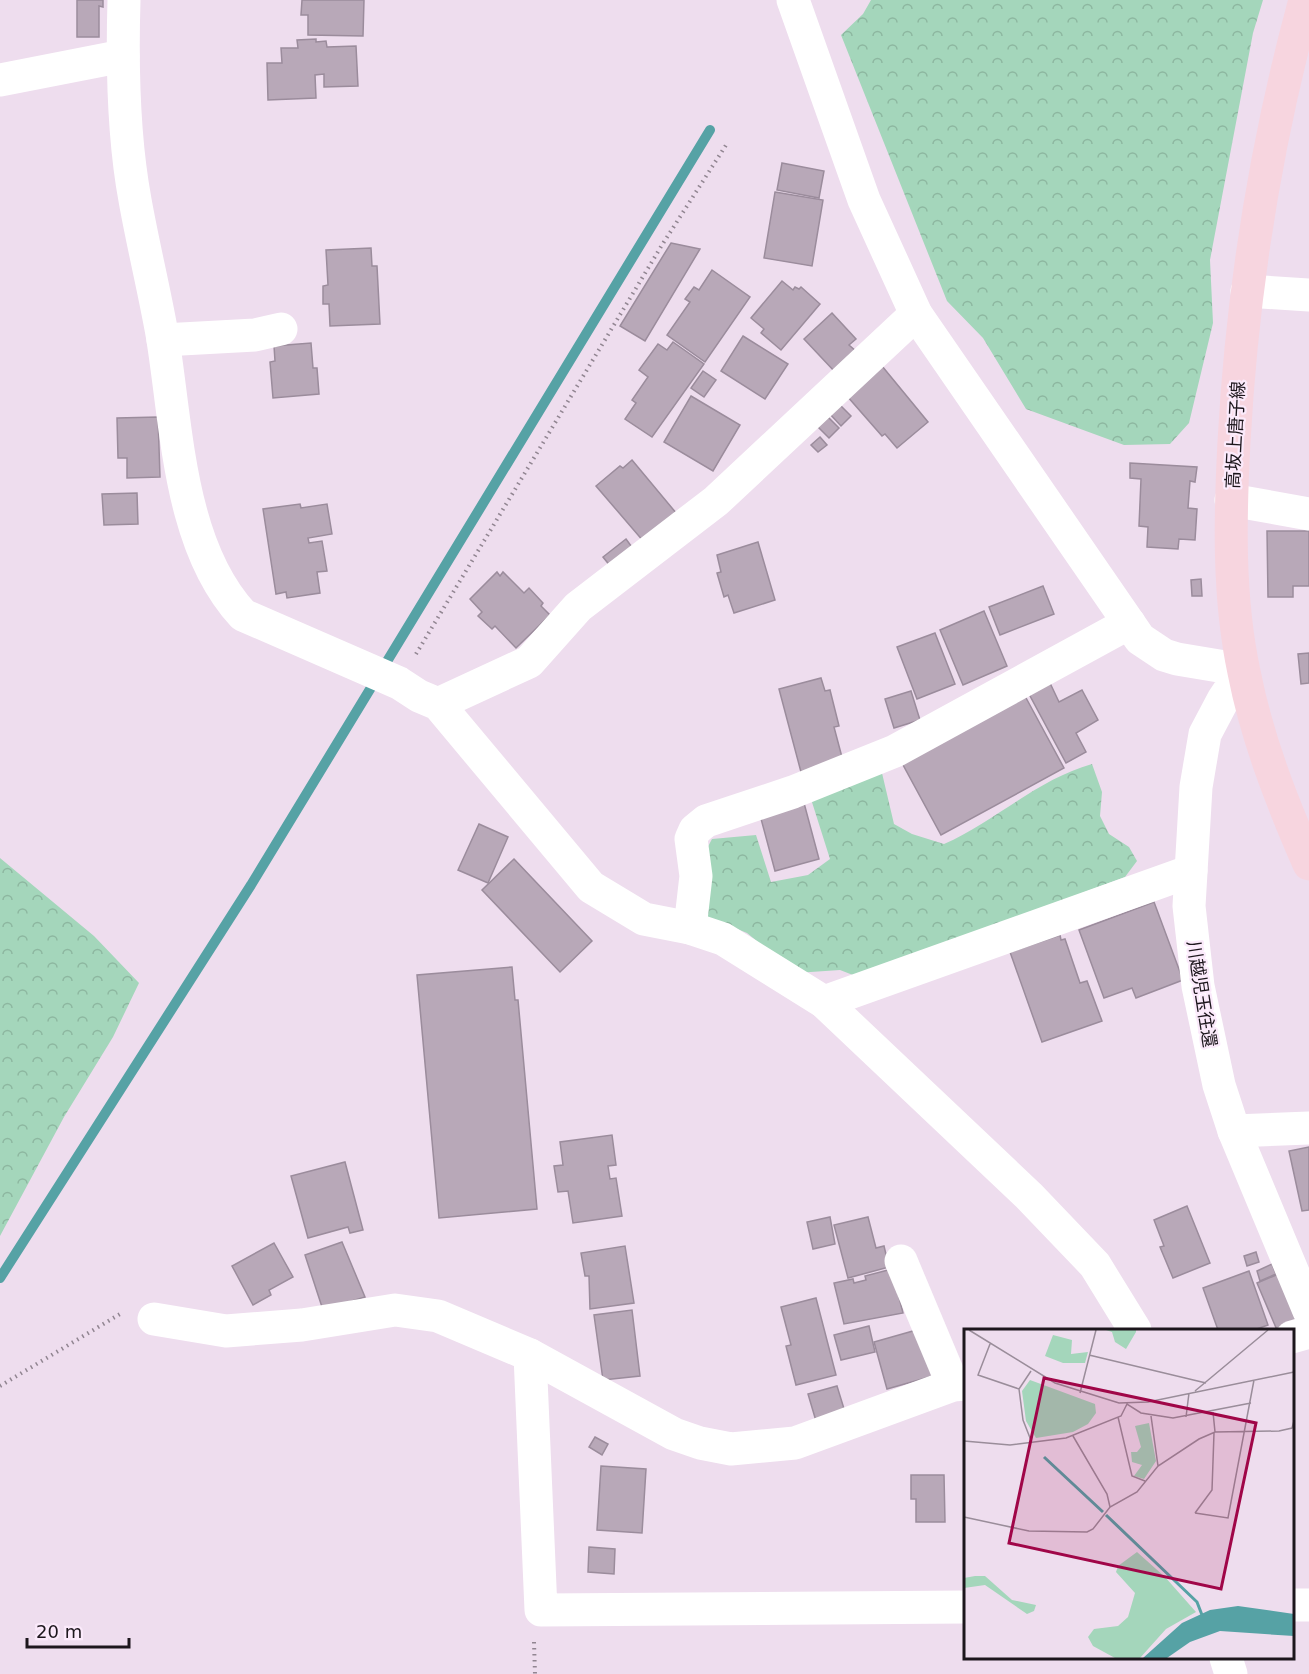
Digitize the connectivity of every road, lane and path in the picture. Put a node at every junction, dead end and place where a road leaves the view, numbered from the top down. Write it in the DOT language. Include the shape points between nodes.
graph roads {
  1 [pos="124,0"];
  2 [pos="1305,0"];
  3 [pos="803,5"];
  4 [pos="123,56"];
  5 [pos="0,80"];
  6 [pos="728,142"];
  7 [pos="1247,291"];
  8 [pos="1309,295"];
  9 [pos="916,314"];
  10 [pos="281,329"];
  11 [pos="163,340"];
  12 [pos="1231,500"];
  13 [pos="1309,514"];
  14 [pos="1129,623"];
  15 [pos="1243,670"];
  16 [pos="399,683"];
  17 [pos="438,704"];
  18 [pos="1309,864"];
  19 [pos="1191,871"];
  20 [pos="690,928"];
  21 [pos="824,1002"];
  22 [pos="1309,1128"];
  23 [pos="1234,1131"];
  24 [pos="901,1261"];
  25 [pos="1309,1311"];
  26 [pos="154,1319"];
  27 [pos="1134,1329"];
  28 [pos="1309,1332"];
  29 [pos="1294,1337"];
  30 [pos="530,1355"];
  31 [pos="959,1384"];
  32 [pos="0,1386"];
  33 [pos="964,1607"];
  34 [pos="1226,1659"];
  35 [pos="1231,1674"];
  1 -- 4 [label="street"];
  2 -- 7 [label="main road, 高坂上唐子線" via="1281,88"];
  3 -- 9 [label="street" via="864,200"];
  4 -- 5 [label="street"];
  4 -- 11 [label="street" via="134,198"];
  6 -- 16 [label="path"];
  7 -- 8 [label="street"];
  7 -- 12 [label="main road, 高坂上唐子線" via="1236,391"];
  9 -- 14 [label="street"];
  9 -- 17 [label="street" via="716,501 578,607 529,662"];
  10 -- 11 [label="street" via="255,335"];
  11 -- 16 [label="street" via="189,506 211,568 228,598 243,615"];
  12 -- 13 [label="street"];
  12 -- 15 [label="main road, 高坂上唐子線" via="1234,602"];
  14 -- 15 [label="street" via="1140,639 1164,655"];
  14 -- 20 [label="street" via="895,751 793,792 706,821 691,839 696,876"];
  15 -- 18 [label="main road, 高坂上唐子線" via="1263,748"];
  15 -- 19 [label="street, 川越児玉往還" via="1205,734 1196,787"];
  16 -- 17 [label="street"];
  17 -- 20 [label="street" via="591,887 644,919"];
  19 -- 21 [label="street"];
  19 -- 23 [label="street, 川越児玉往還" via="1189,906 1198,987 1207,1038"];
  20 -- 21 [label="street" via="723,939"];
  21 -- 27 [label="street" via="1029,1196 1095,1265"];
  22 -- 23 [label="street"];
  23 -- 25 [label="street, 川越児玉往還"];
  24 -- 31 [label="street"];
  26 -- 30 [label="street" via="226,1331 302,1325 395,1310 448,1320"];
  26 -- 32 [label="path" via="130,1309"];
  28 -- 29 [label="street"];
  30 -- 31 [label="street" via="674,1434 731,1449 795,1443"];
  30 -- 33 [label="street" via="541,1610"];
  34 -- 35 [label="street"];
}
